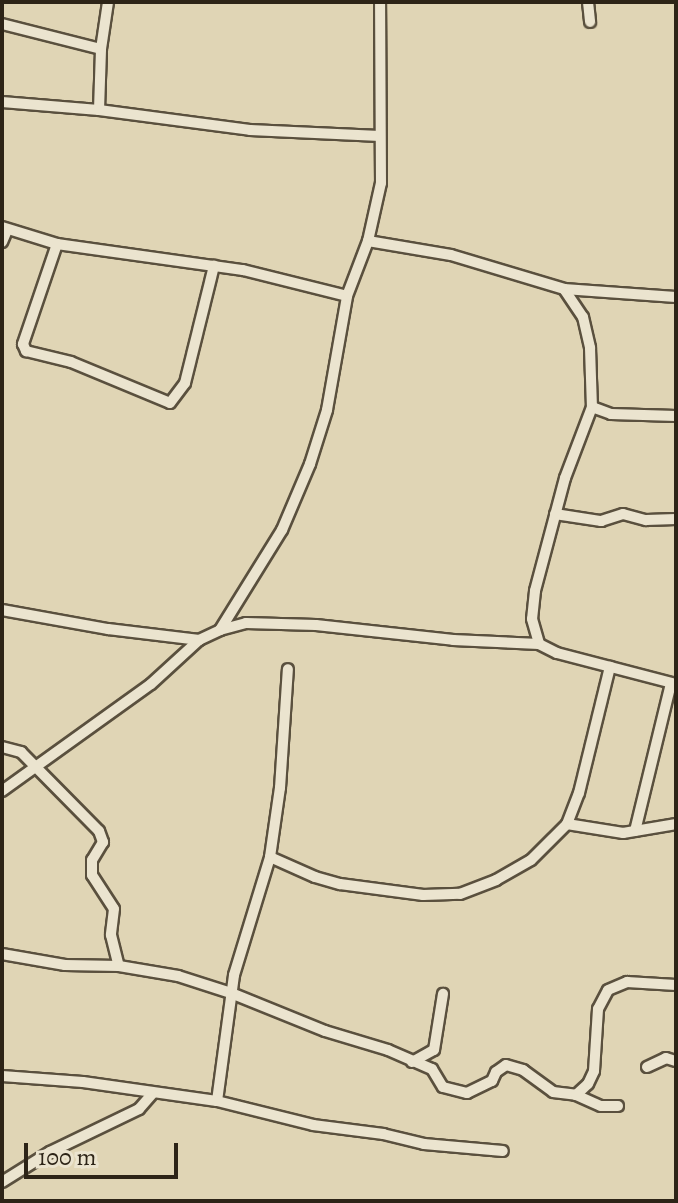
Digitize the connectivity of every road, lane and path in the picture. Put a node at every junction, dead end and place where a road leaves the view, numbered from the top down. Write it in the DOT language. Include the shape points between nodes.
graph roads {
  1 [pos="108,2"];
  2 [pos="380,2"];
  3 [pos="588,2"];
  4 [pos="590,22"];
  5 [pos="2,24"];
  6 [pos="101,49"];
  7 [pos="2,102"];
  8 [pos="99,110"];
  9 [pos="380,136"];
  10 [pos="4,229"];
  11 [pos="368,241"];
  12 [pos="2,242"];
  13 [pos="57,244"];
  14 [pos="214,266"];
  15 [pos="564,289"];
  16 [pos="347,296"];
  17 [pos="676,297"];
  18 [pos="592,407"];
  19 [pos="676,416"];
  20 [pos="555,514"];
  21 [pos="676,519"];
  22 [pos="2,610"];
  23 [pos="220,630"];
  24 [pos="199,640"];
  25 [pos="539,644"];
  26 [pos="610,667"];
  27 [pos="288,669"];
  28 [pos="673,684"];
  29 [pos="2,747"];
  30 [pos="36,765"];
  31 [pos="2,791"];
  32 [pos="567,824"];
  33 [pos="676,824"];
  34 [pos="635,831"];
  35 [pos="270,857"];
  36 [pos="2,954"];
  37 [pos="119,966"];
  38 [pos="676,985"];
  39 [pos="231,993"];
  40 [pos="443,994"];
  41 [pos="676,1061"];
  42 [pos="412,1062"];
  43 [pos="647,1067"];
  44 [pos="2,1076"];
  45 [pos="152,1094"];
  46 [pos="576,1095"];
  47 [pos="217,1101"];
  48 [pos="618,1106"];
  49 [pos="503,1151"];
  50 [pos="2,1182"];
  1 -- 6 [label="street"];
  2 -- 9 [label="street"];
  3 -- 4 [label="street"];
  5 -- 6 [label="street"];
  6 -- 8 [label="street"];
  7 -- 8 [label="street"];
  8 -- 9 [label="street" via="250,130"];
  9 -- 11 [label="street" via="381,183"];
  10 -- 12 [label="street"];
  10 -- 13 [label="street"];
  11 -- 15 [label="street" via="451,255"];
  11 -- 16 [label="street"];
  13 -- 14 [label="street"];
  13 -- 14 [label="street" via="23,344 26,351 71,362 170,403 185,383"];
  14 -- 16 [label="street"];
  15 -- 17 [label="street"];
  15 -- 18 [label="street" via="583,317"];
  16 -- 23 [label="street" via="327,410 310,464 282,530"];
  18 -- 19 [label="street" via="611,414"];
  18 -- 20 [label="street"];
  20 -- 21 [label="street" via="601,521 623,514"];
  20 -- 25 [label="street" via="535,591 532,619"];
  22 -- 24 [label="street"];
  23 -- 24 [label="street"];
  23 -- 25 [label="street" via="246,623 316,625"];
  24 -- 30 [label="street" via="151,684"];
  25 -- 26 [label="street"];
  26 -- 28 [label="street"];
  26 -- 32 [label="street"];
  27 -- 35 [label="street"];
  28 -- 34 [label="street"];
  29 -- 30 [label="street" via="21,752"];
  30 -- 31 [label="street"];
  30 -- 37 [label="street" via="99,831 103,842 92,860 92,875 114,909 111,935"];
  32 -- 34 [label="street" via="605,832"];
  32 -- 35 [label="street" via="531,860 460,894 423,895 340,884"];
  33 -- 34 [label="street"];
  35 -- 39 [label="street"];
  36 -- 37 [label="street" via="65,965"];
  37 -- 39 [label="street" via="178,976"];
  38 -- 46 [label="street" via="627,982 608,990 598,1009 594,1071"];
  39 -- 42 [label="street"];
  39 -- 47 [label="street"];
  40 -- 42 [label="street" via="434,1050"];
  41 -- 43 [label="street" via="666,1058"];
  42 -- 46 [label="street" via="432,1069 443,1087 467,1093 492,1081 506,1065 523,1070 553,1092"];
  44 -- 45 [label="street"];
  45 -- 47 [label="street"];
  45 -- 50 [label="street" via="139,1109"];
  46 -- 48 [label="street" via="601,1106"];
  47 -- 49 [label="street" via="313,1125"];
}
